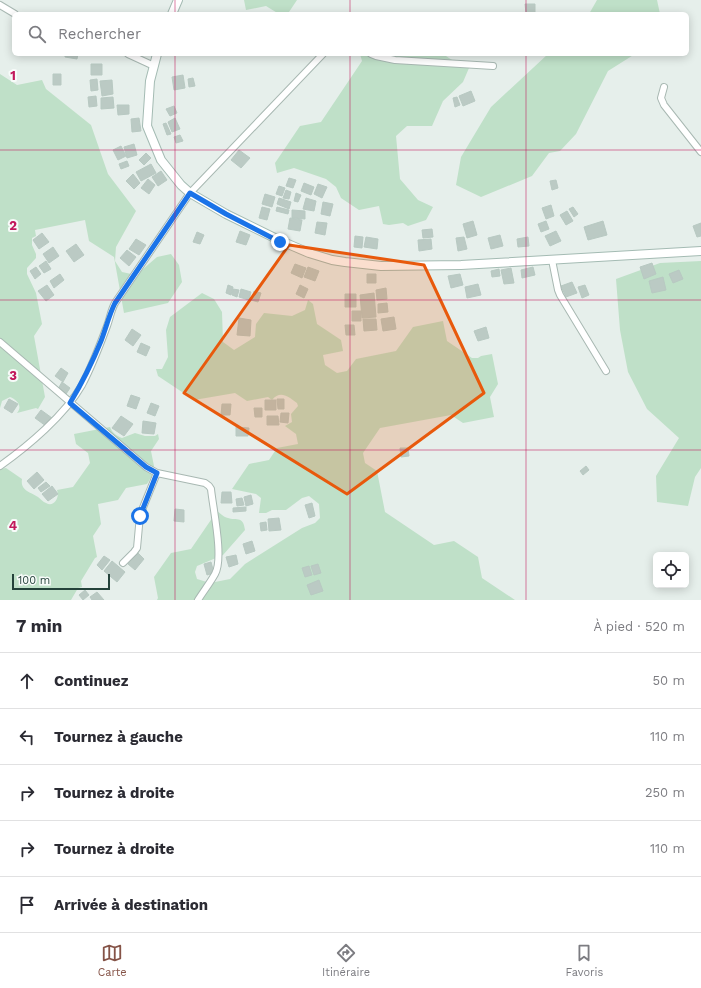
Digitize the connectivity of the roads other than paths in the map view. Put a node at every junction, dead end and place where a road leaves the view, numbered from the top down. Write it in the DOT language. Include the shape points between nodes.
graph roads {
  1 [pos="178,0"];
  2 [pos="0,5"];
  3 [pos="12,12"];
  4 [pos="173,12"];
  5 [pos="132,56"];
  6 [pos="156,56"];
  7 [pos="321,56"];
  8 [pos="376,56"];
  9 [pos="154,66"];
  10 [pos="493,66"];
  11 [pos="664,87"];
  12 [pos="701,152"];
  13 [pos="190,193"];
  14 [pos="701,251"];
  15 [pos="552,260"];
  16 [pos="0,342"];
  17 [pos="606,371"];
  18 [pos="70,403"];
  19 [pos="0,466"];
  20 [pos="157,473"];
  21 [pos="123,563"];
  22 [pos="198,600"];
  1 -- 4 [label="main road"];
  2 -- 3 [label="street"];
  5 -- 9 [label="street"];
  6 -- 9 [label="main road"];
  7 -- 13 [label="street"];
  8 -- 10 [label="street" via="395,60"];
  9 -- 13 [label="main road" via="149,89 147,126 161,160"];
  11 -- 12 [label="street" via="661,98 664,105"];
  13 -- 15 [label="main road" via="280,242 345,262 380,266 426,266"];
  13 -- 18 [label="street" via="115,303 101,342 82,384"];
  14 -- 15 [label="main road"];
  15 -- 17 [label="street" via="560,295"];
  16 -- 18 [label="street"];
  18 -- 19 [label="street" via="34,439"];
  18 -- 20 [label="street" via="146,467"];
  20 -- 21 [label="street" via="140,516 137,548"];
  20 -- 22 [label="street" via="205,484 210,489 218,545 218,564 216,573"];
}
